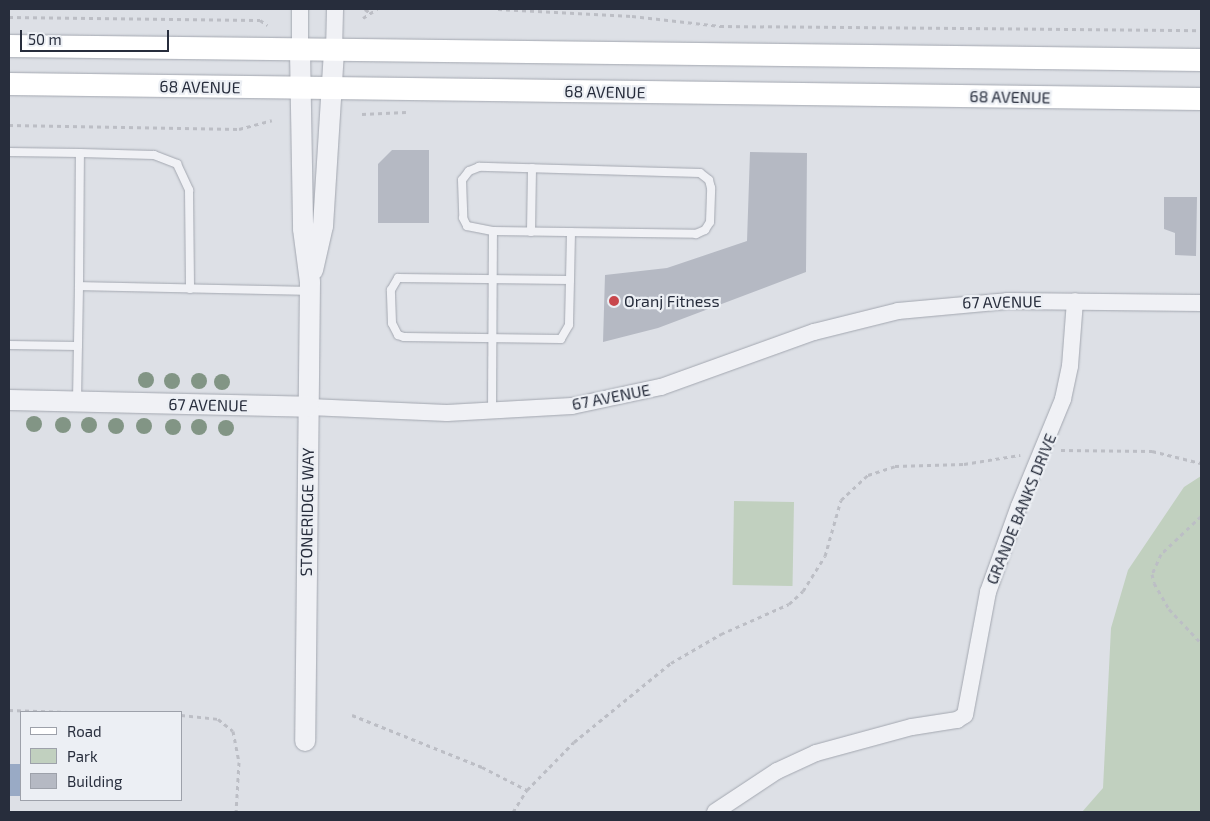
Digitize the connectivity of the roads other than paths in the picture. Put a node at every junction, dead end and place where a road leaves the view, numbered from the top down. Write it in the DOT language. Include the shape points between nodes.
graph roads {
  1 [pos="300,9"];
  2 [pos="335,9"];
  3 [pos="9,46"];
  4 [pos="300,50"];
  5 [pos="334,51"];
  6 [pos="1201,60"];
  7 [pos="9,84"];
  8 [pos="300,88"];
  9 [pos="333,89"];
  10 [pos="1201,99"];
  11 [pos="9,152"];
  12 [pos="80,153"];
  13 [pos="532,168"];
  14 [pos="493,231"];
  15 [pos="531,232"];
  16 [pos="571,232"];
  17 [pos="493,279"];
  18 [pos="570,280"];
  19 [pos="79,286"];
  20 [pos="310,286"];
  21 [pos="190,288"];
  22 [pos="1075,301"];
  23 [pos="1201,302"];
  24 [pos="492,337"];
  25 [pos="9,345"];
  26 [pos="78,346"];
  27 [pos="9,400"];
  28 [pos="76,402"];
  29 [pos="309,407"];
  30 [pos="492,412"];
  31 [pos="305,741"];
  32 [pos="716,812"];
  1 -- 4 [label="street"];
  2 -- 5 [label="street"];
  3 -- 4 [label="main road"];
  4 -- 5 [label="main road"];
  4 -- 8 [label="street, STONERIDGE WAY"];
  5 -- 6 [label="main road"];
  5 -- 9 [label="street, STONERIDGE WAY"];
  7 -- 8 [label="main road, 68 AVENUE"];
  8 -- 9 [label="main road, 68 AVENUE"];
  8 -- 20 [label="street, STONERIDGE WAY" via="303,229"];
  9 -- 10 [label="main road, 68 AVENUE"];
  9 -- 20 [label="street, STONERIDGE WAY" via="323,226"];
  11 -- 12 [label="lane"];
  12 -- 19 [label="lane"];
  12 -- 21 [label="lane" via="154,155 177,164 190,190"];
  13 -- 14 [label="lane" via="479,167 469,171 462,180 463,218 468,226"];
  13 -- 15 [label="lane"];
  13 -- 16 [label="lane" via="700,173 709,180 710,222 705,230 696,234"];
  14 -- 15 [label="lane"];
  14 -- 17 [label="lane"];
  15 -- 16 [label="lane"];
  16 -- 18 [label="lane"];
  17 -- 18 [label="lane"];
  17 -- 24 [label="lane"];
  17 -- 24 [label="lane" via="403,277 393,282 391,290 392,323 398,335"];
  18 -- 24 [label="lane" via="570,325 561,339"];
  19 -- 21 [label="lane"];
  19 -- 26 [label="lane"];
  20 -- 21 [label="lane"];
  20 -- 29 [label="street, STONERIDGE WAY"];
  22 -- 23 [label="street, 67 AVENUE"];
  22 -- 30 [label="street, 67 AVENUE" via="960,303 898,310 814,332 700,376 619,398 572,406"];
  22 -- 32 [label="street, GRANDE BANKS DRIVE" via="1068,374 1043,451 988,592 965,715 816,753 777,771"];
  24 -- 30 [label="lane"];
  25 -- 26 [label="lane"];
  26 -- 28 [label="lane"];
  27 -- 28 [label="street, 67 AVENUE"];
  28 -- 29 [label="street, 67 AVENUE"];
  29 -- 30 [label="street, 67 AVENUE"];
  29 -- 31 [label="street, STONERIDGE WAY"];
}
